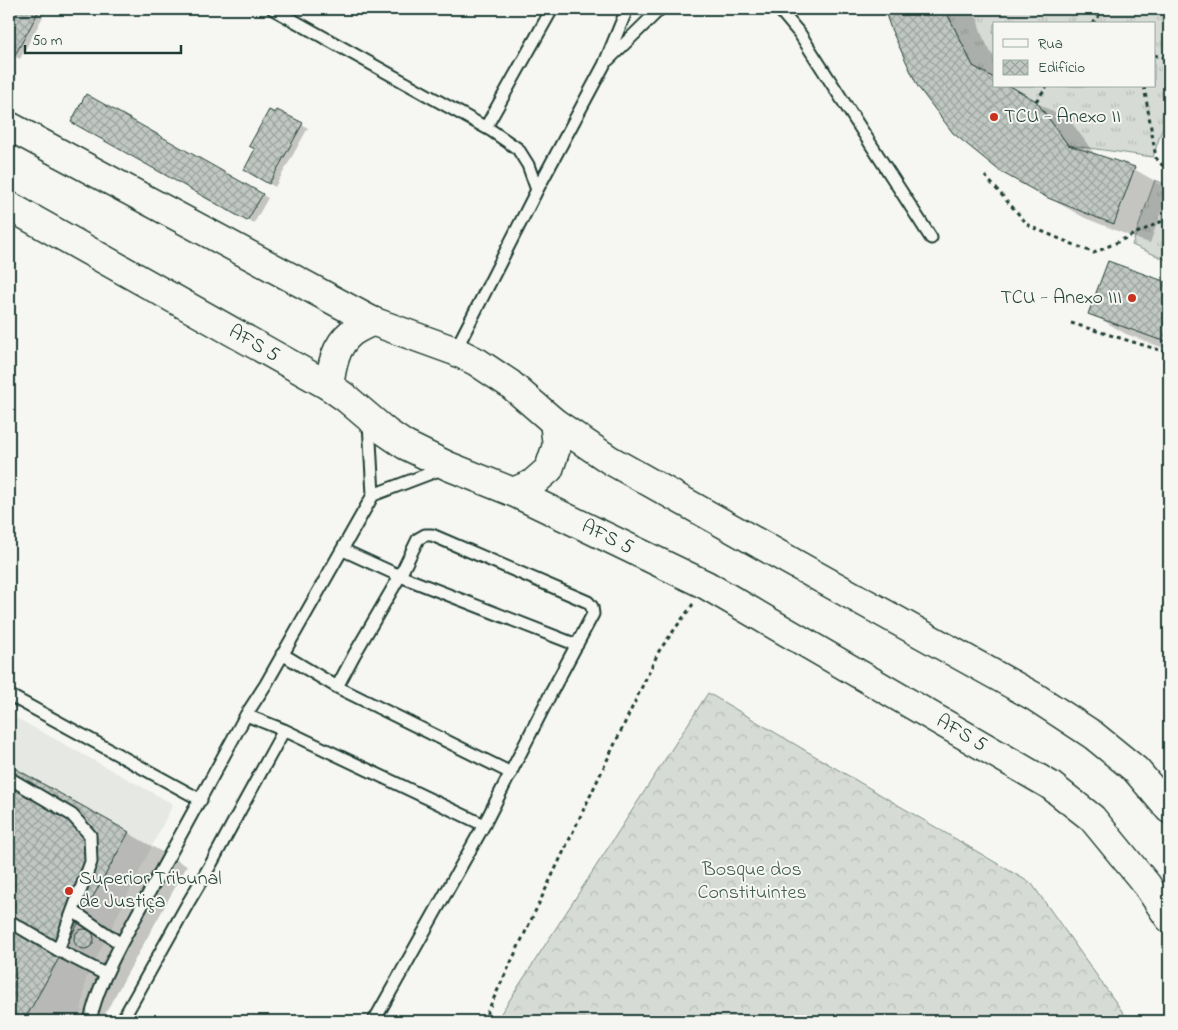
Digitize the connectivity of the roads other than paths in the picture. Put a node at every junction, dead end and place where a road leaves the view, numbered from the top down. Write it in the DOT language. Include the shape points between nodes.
graph roads {
  1 [pos="273,9"];
  2 [pos="552,9"];
  3 [pos="628,9"];
  4 [pos="660,9"];
  5 [pos="770,9"];
  6 [pos="779,9"];
  7 [pos="800,34"];
  8 [pos="604,65"];
  9 [pos="9,126"];
  10 [pos="486,128"];
  11 [pos="537,190"];
  12 [pos="9,206"];
  13 [pos="931,238"];
  14 [pos="372,321"];
  15 [pos="455,351"];
  16 [pos="328,386"];
  17 [pos="369,417"];
  18 [pos="554,422"];
  19 [pos="448,466"];
  20 [pos="513,492"];
  21 [pos="373,495"];
  22 [pos="342,550"];
  23 [pos="400,576"];
  24 [pos="577,645"];
  25 [pos="282,654"];
  26 [pos="337,687"];
  27 [pos="9,694"];
  28 [pos="246,715"];
  29 [pos="284,730"];
  30 [pos="510,773"];
  31 [pos="9,778"];
  32 [pos="201,800"];
  33 [pos="1169,809"];
  34 [pos="484,825"];
  35 [pos="73,911"];
  36 [pos="1169,918"];
  37 [pos="9,922"];
  38 [pos="121,944"];
  39 [pos="58,950"];
  40 [pos="105,974"];
  41 [pos="90,1021"];
  42 [pos="122,1021"];
  43 [pos="374,1021"];
  1 -- 10 [label="lane"];
  2 -- 10 [label="lane"];
  3 -- 8 [label="lane"];
  4 -- 8 [label="lane"];
  5 -- 7 [label="lane"];
  6 -- 7 [label="lane"];
  7 -- 13 [label="lane"];
  8 -- 11 [label="lane"];
  9 -- 14 [label="main road"];
  10 -- 11 [label="lane" via="518,148"];
  11 -- 15 [label="lane"];
  12 -- 16 [label="main road, AFS 5"];
  14 -- 15 [label="main road"];
  14 -- 16 [label="main road" via="352,332 338,347"];
  15 -- 18 [label="main road" via="510,384"];
  16 -- 17 [label="main road, AFS 5"];
  17 -- 19 [label="main road, AFS 5" via="405,445"];
  17 -- 21 [label="lane"];
  18 -- 20 [label="main road" via="557,446 549,470 532,484"];
  18 -- 33 [label="main road" via="610,460 1035,697 1093,734 1136,770"];
  19 -- 20 [label="main road, AFS 5"];
  19 -- 21 [label="lane"];
  20 -- 36 [label="main road, AFS 5" via="706,586 1050,785 1092,818 1147,885"];
  21 -- 22 [label="lane"];
  22 -- 23 [label="lane"];
  22 -- 25 [label="lane"];
  23 -- 24 [label="lane"];
  23 -- 24 [label="lane" via="418,539 432,535 588,602 593,614"];
  23 -- 26 [label="lane"];
  24 -- 30 [label="lane"];
  25 -- 26 [label="lane"];
  25 -- 28 [label="lane"];
  26 -- 30 [label="lane"];
  27 -- 32 [label="lane"];
  28 -- 29 [label="lane"];
  28 -- 32 [label="lane"];
  29 -- 34 [label="lane"];
  29 -- 42 [label="lane"];
  30 -- 34 [label="lane"];
  31 -- 35 [label="lane" via="72,814 90,835 91,862"];
  32 -- 38 [label="lane"];
  34 -- 43 [label="lane"];
  35 -- 38 [label="lane"];
  35 -- 39 [label="lane"];
  37 -- 39 [label="lane"];
  38 -- 40 [label="lane"];
  39 -- 40 [label="lane"];
  40 -- 41 [label="lane"];
}
